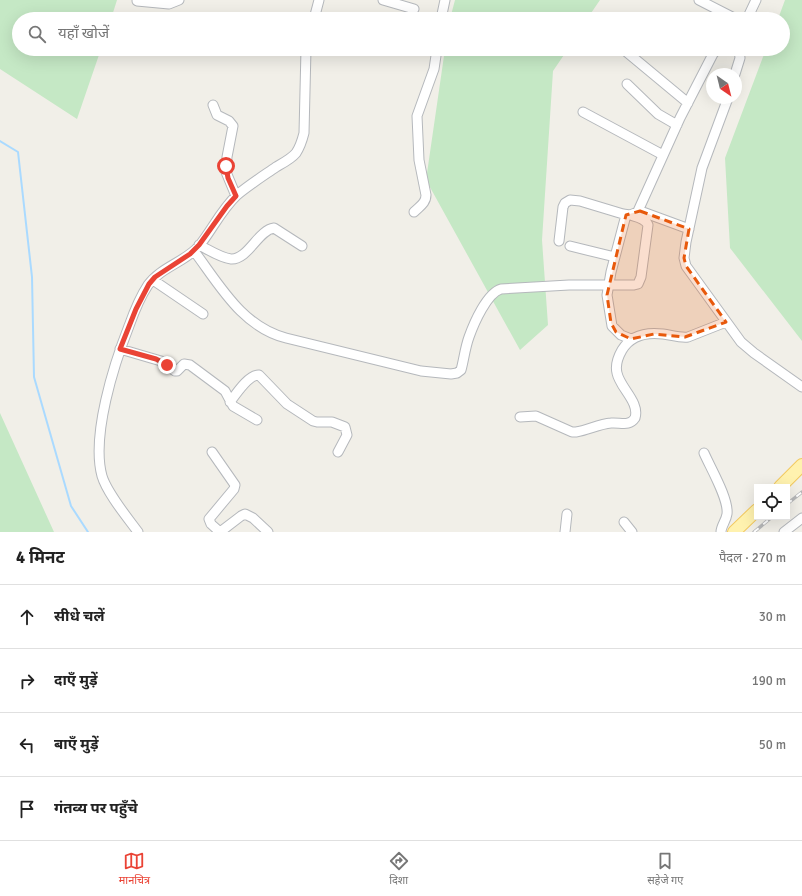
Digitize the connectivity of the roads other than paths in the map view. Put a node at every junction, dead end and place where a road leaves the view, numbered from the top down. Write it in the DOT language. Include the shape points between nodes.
graph roads {
  1 [pos="179,0"];
  2 [pos="319,0"];
  3 [pos="383,0"];
  4 [pos="445,0"];
  5 [pos="699,0"];
  6 [pos="756,0"];
  7 [pos="137,1"];
  8 [pos="414,9"];
  9 [pos="317,12"];
  10 [pos="442,12"];
  11 [pos="722,12"];
  12 [pos="750,12"];
  13 [pos="306,56"];
  14 [pos="436,56"];
  15 [pos="631,56"];
  16 [pos="712,56"];
  17 [pos="740,56"];
  18 [pos="737,68"];
  19 [pos="627,84"];
  20 [pos="688,103"];
  21 [pos="726,104"];
  22 [pos="213,105"];
  23 [pos="583,112"];
  24 [pos="677,126"];
  25 [pos="663,155"];
  26 [pos="236,196"];
  27 [pos="414,212"];
  28 [pos="631,213"];
  29 [pos="689,229"];
  30 [pos="558,241"];
  31 [pos="302,246"];
  32 [pos="570,246"];
  33 [pos="196,248"];
  34 [pos="615,257"];
  35 [pos="153,280"];
  36 [pos="608,285"];
  37 [pos="203,314"];
  38 [pos="726,322"];
  39 [pos="631,340"];
  40 [pos="120,349"];
  41 [pos="802,387"];
  42 [pos="230,402"];
  43 [pos="520,418"];
  44 [pos="257,420"];
  45 [pos="212,452"];
  46 [pos="338,452"];
  47 [pos="704,453"];
  48 [pos="802,464"];
  49 [pos="783,484"];
  50 [pos="754,513"];
  51 [pos="567,514"];
  52 [pos="802,518"];
  53 [pos="624,522"];
  54 [pos="138,532"];
  55 [pos="220,532"];
  56 [pos="268,532"];
  57 [pos="565,532"];
  58 [pos="632,532"];
  59 [pos="721,532"];
  60 [pos="734,532"];
  61 [pos="784,532"];
  1 -- 7 [label="street" via="169,4"];
  2 -- 9 [label="street"];
  3 -- 8 [label="street"];
  4 -- 10 [label="street"];
  5 -- 11 [label="street"];
  6 -- 12 [label="street"];
  13 -- 26 [label="street" via="302,143 293,155"];
  14 -- 27 [label="street" via="434,69 417,116 419,160 426,201"];
  15 -- 20 [label="street"];
  16 -- 20 [label="street"];
  17 -- 18 [label="street"];
  19 -- 24 [label="street" via="658,114"];
  20 -- 24 [label="street"];
  21 -- 29 [label="street" via="702,168"];
  22 -- 26 [label="street" via="217,115 233,126 226,172"];
  23 -- 25 [label="street"];
  24 -- 25 [label="street"];
  25 -- 28 [label="street"];
  26 -- 33 [label="street"];
  28 -- 29 [label="street" via="650,214"];
  28 -- 30 [label="street" via="570,200 564,203"];
  28 -- 34 [label="street"];
  28 -- 36 [label="street" via="646,221 648,225 640,282 634,286"];
  29 -- 38 [label="street" via="684,258 686,266"];
  31 -- 33 [label="street" via="274,228 266,231 235,259"];
  32 -- 34 [label="street"];
  33 -- 35 [label="street"];
  33 -- 36 [label="street" via="231,302 269,332 433,373 451,374 461,370 469,336 486,303 496,290"];
  34 -- 36 [label="street"];
  35 -- 37 [label="street"];
  35 -- 40 [label="street" via="145,289"];
  36 -- 39 [label="street" via="607,300 612,326"];
  38 -- 39 [label="street" via="685,337 654,334 642,335"];
  38 -- 41 [label="street" via="741,342"];
  39 -- 43 [label="street" via="618,359 617,372 633,405 636,416 634,421 572,432 536,416"];
  40 -- 42 [label="street" via="161,361 175,371 188,364 222,388"];
  40 -- 54 [label="street" via="101,428 100,467 105,483"];
  42 -- 44 [label="street"];
  42 -- 46 [label="street" via="247,381 259,375 287,404 313,421 332,422 345,427 347,435"];
  45 -- 55 [label="street" via="235,485 209,519"];
  47 -- 59 [label="street" via="726,506 727,514"];
  48 -- 49 [label="main road"];
  50 -- 60 [label="main road"];
  51 -- 57 [label="street"];
  52 -- 61 [label="street"];
  53 -- 58 [label="street"];
  55 -- 56 [label="street" via="246,514"];
}
